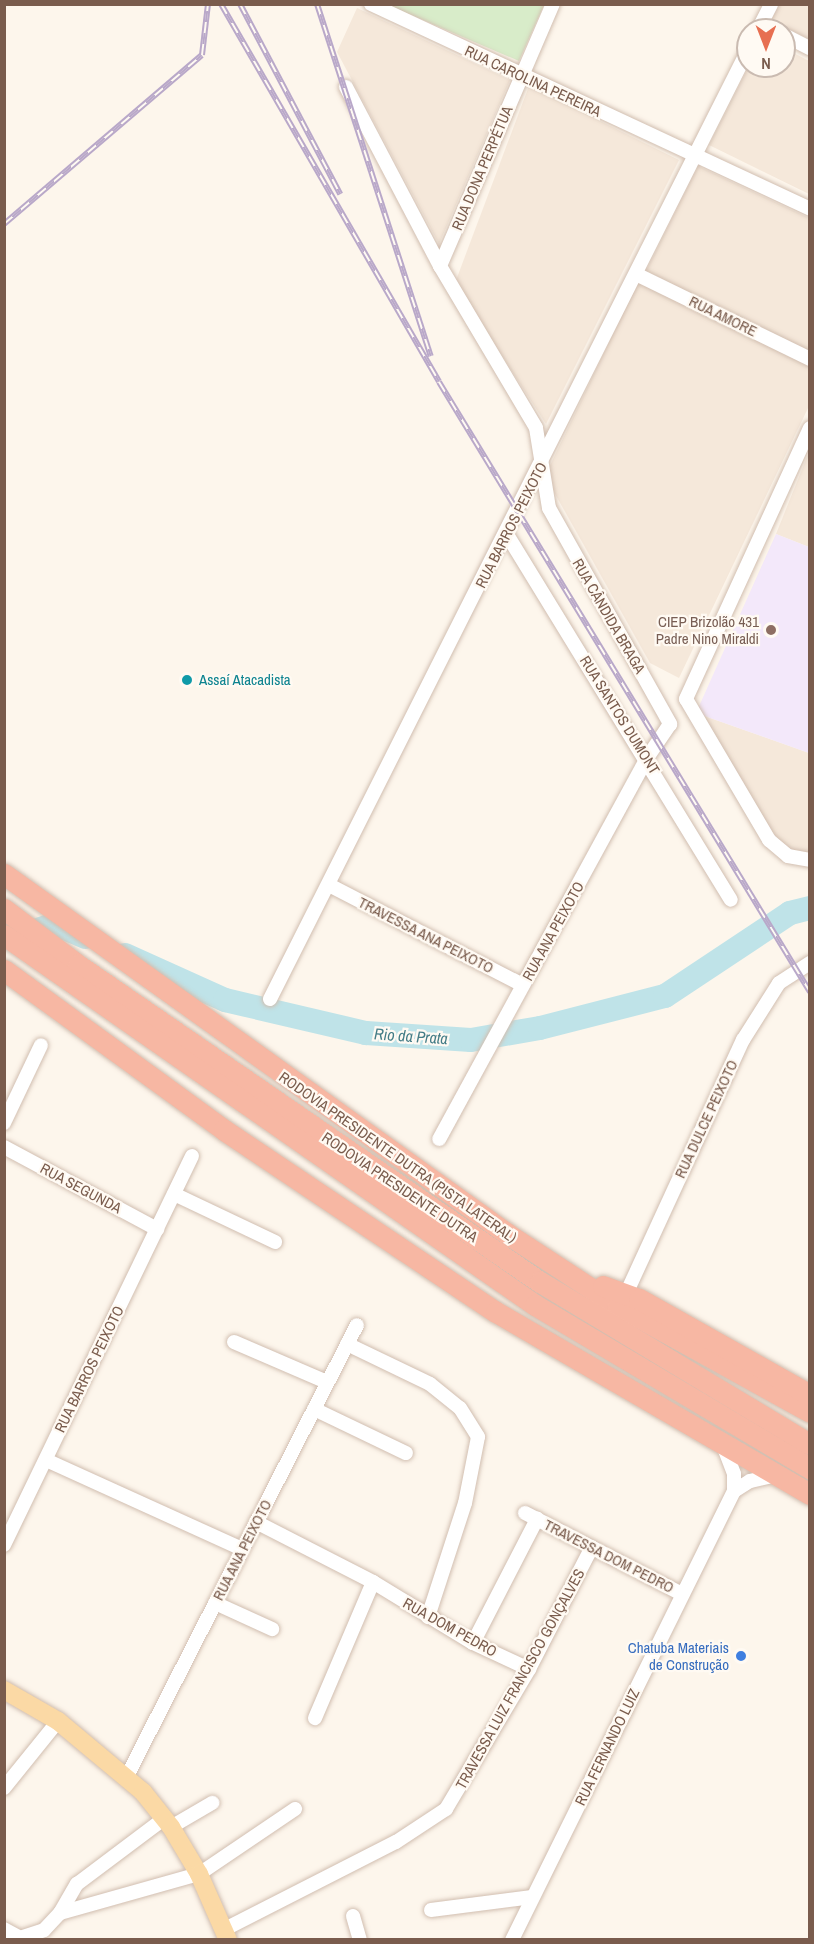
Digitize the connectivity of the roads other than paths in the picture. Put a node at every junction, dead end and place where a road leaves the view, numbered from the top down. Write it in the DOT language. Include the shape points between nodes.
graph roads {
  1 [pos="371,4"];
  2 [pos="553,4"];
  3 [pos="771,4"];
  4 [pos="764,18"];
  5 [pos="796,41"];
  6 [pos="810,48"];
  7 [pos="736,74"];
  8 [pos="522,76"];
  9 [pos="346,87"];
  10 [pos="695,156"];
  11 [pos="810,209"];
  12 [pos="440,266"];
  13 [pos="636,274"];
  14 [pos="810,359"];
  15 [pos="810,428"];
  16 [pos="542,466"];
  17 [pos="506,533"];
  18 [pos="670,724"];
  19 [pos="647,758"];
  20 [pos="810,860"];
  21 [pos="4,874"];
  22 [pos="328,885"];
  23 [pos="731,900"];
  24 [pos="4,909"];
  25 [pos="4,935"];
  26 [pos="810,963"];
  27 [pos="4,970"];
  28 [pos="73,974"];
  29 [pos="523,985"];
  30 [pos="270,999"];
  31 [pos="41,1045"];
  32 [pos="4,1123"];
  33 [pos="439,1139"];
  34 [pos="4,1147"];
  35 [pos="192,1156"];
  36 [pos="174,1194"];
  37 [pos="157,1229"];
  38 [pos="275,1242"];
  39 [pos="577,1279"];
  40 [pos="626,1294"];
  41 [pos="357,1325"];
  42 [pos="234,1342"];
  43 [pos="347,1344"];
  44 [pos="327,1382"];
  45 [pos="810,1395"];
  46 [pos="314,1409"];
  47 [pos="810,1412"];
  48 [pos="810,1444"];
  49 [pos="723,1445"];
  50 [pos="406,1453"];
  51 [pos="46,1460"];
  52 [pos="810,1468"];
  53 [pos="775,1475"];
  54 [pos="734,1491"];
  55 [pos="810,1494"];
  56 [pos="256,1522"];
  57 [pos="4,1545"];
  58 [pos="592,1548"];
  59 [pos="242,1550"];
  60 [pos="373,1582"];
  61 [pos="680,1593"];
  62 [pos="215,1604"];
  63 [pos="428,1617"];
  64 [pos="272,1629"];
  65 [pos="473,1643"];
  66 [pos="529,1668"];
  67 [pos="4,1690"];
  68 [pos="315,1718"];
  69 [pos="58,1720"];
  70 [pos="127,1776"];
  71 [pos="4,1788"];
  72 [pos="212,1803"];
  73 [pos="295,1809"];
  74 [pos="168,1822"];
  75 [pos="199,1874"];
  76 [pos="532,1897"];
  77 [pos="431,1910"];
  78 [pos="60,1913"];
  79 [pos="353,1916"];
  80 [pos="4,1929"];
  81 [pos="227,1934"];
  82 [pos="46,1935"];
  83 [pos="360,1940"];
  84 [pos="512,1940"];
  1 -- 8 [label="street, RUA CAROLINA PEREIRA"];
  2 -- 8 [label="street, RUA DONA PERPÉTUA"];
  3 -- 4 [label="street"];
  5 -- 6 [label="street"];
  7 -- 10 [label="street, RUA BARROS PEIXOTO"];
  8 -- 10 [label="street, RUA CAROLINA PEREIRA"];
  8 -- 12 [label="street, RUA DONA PERPÉTUA"];
  9 -- 12 [label="street"];
  10 -- 11 [label="street, RUA CAROLINA PEREIRA"];
  10 -- 13 [label="street, RUA BARROS PEIXOTO"];
  12 -- 16 [label="street" via="536,428"];
  13 -- 14 [label="street, RUA AMORE"];
  13 -- 16 [label="street, RUA BARROS PEIXOTO"];
  15 -- 20 [label="street" via="686,699 769,840 788,856"];
  16 -- 17 [label="street, RUA BARROS PEIXOTO"];
  16 -- 18 [label="street, RUA CÂNDIDA BRAGA" via="549,508"];
  17 -- 19 [label="street, RUA SANTOS DUMONT"];
  17 -- 22 [label="street, RUA BARROS PEIXOTO"];
  18 -- 19 [label="street, RUA ANA PEIXOTO"];
  19 -- 23 [label="street, RUA SANTOS DUMONT"];
  19 -- 29 [label="street, RUA ANA PEIXOTO"];
  21 -- 39 [label="highway, RODOVIA PRESIDENTE DUTRA (PISTA LATERAL)" via="233,1040"];
  22 -- 29 [label="street, TRAVESSA ANA PEIXOTO"];
  22 -- 30 [label="street, RUA BARROS PEIXOTO"];
  24 -- 28 [label="highway, RODOVIA PRESIDENTE DUTRA"];
  25 -- 28 [label="highway, RODOVIA PRESIDENTE DUTRA"];
  26 -- 40 [label="street, RUA DULCE PEIXOTO" via="779,983 743,1040"];
  27 -- 49 [label="highway" via="224,1130 496,1312"];
  28 -- 48 [label="highway, RODOVIA PRESIDENTE DUTRA" via="540,1282"];
  28 -- 52 [label="highway, RODOVIA PRESIDENTE DUTRA" via="536,1305"];
  29 -- 33 [label="street, RUA ANA PEIXOTO"];
  31 -- 32 [label="street"];
  34 -- 37 [label="street, RUA SEGUNDA"];
  35 -- 36 [label="street, RUA BARROS PEIXOTO"];
  36 -- 37 [label="street, RUA BARROS PEIXOTO"];
  36 -- 38 [label="street"];
  37 -- 51 [label="street, RUA BARROS PEIXOTO"];
  39 -- 40 [label="highway"];
  39 -- 47 [label="highway, RODOVIA PRESIDENTE DUTRA (PISTA LATERAL)"];
  40 -- 45 [label="highway"];
  41 -- 43 [label="street, RUA ANA PEIXOTO"];
  42 -- 44 [label="street"];
  43 -- 44 [label="street, RUA ANA PEIXOTO"];
  43 -- 63 [label="street" via="430,1384 460,1408 478,1437 465,1503"];
  44 -- 46 [label="street, RUA ANA PEIXOTO"];
  46 -- 50 [label="street"];
  46 -- 56 [label="street, RUA ANA PEIXOTO"];
  49 -- 53 [label="highway"];
  49 -- 54 [label="street" via="730,1461"];
  51 -- 57 [label="street, RUA BARROS PEIXOTO"];
  51 -- 59 [label="street"];
  53 -- 54 [label="street" via="750,1481"];
  53 -- 55 [label="highway"];
  54 -- 61 [label="street, RUA FERNANDO LUIZ"];
  56 -- 59 [label="street, RUA ANA PEIXOTO"];
  56 -- 60 [label="street, RUA DOM PEDRO"];
  58 -- 61 [label="street, TRAVESSA DOM PEDRO"];
  58 -- 65 [label="street, TRAVESSA DOM PEDRO" via="531,1516"];
  58 -- 66 [label="street, TRAVESSA LUIZ FRANCISCO GONÇALVES"];
  59 -- 62 [label="street, RUA ANA PEIXOTO"];
  60 -- 63 [label="street, RUA DOM PEDRO"];
  60 -- 68 [label="street"];
  61 -- 76 [label="street, RUA FERNANDO LUIZ"];
  62 -- 64 [label="street"];
  62 -- 70 [label="street, RUA ANA PEIXOTO"];
  63 -- 65 [label="street, RUA DOM PEDRO"];
  65 -- 66 [label="street, RUA DOM PEDRO"];
  66 -- 81 [label="street, TRAVESSA LUIZ FRANCISCO GONÇALVES" via="446,1809 396,1842"];
  67 -- 69 [label="main road"];
  69 -- 70 [label="main road"];
  69 -- 71 [label="street"];
  70 -- 74 [label="main road"];
  72 -- 74 [label="street"];
  73 -- 75 [label="street"];
  74 -- 75 [label="main road"];
  74 -- 78 [label="street" via="77,1884"];
  75 -- 78 [label="street"];
  75 -- 81 [label="main road"];
  76 -- 77 [label="street"];
  76 -- 84 [label="street, RUA FERNANDO LUIZ"];
  78 -- 82 [label="street"];
  79 -- 83 [label="street"];
  80 -- 82 [label="street" via="20,1938"];
}
